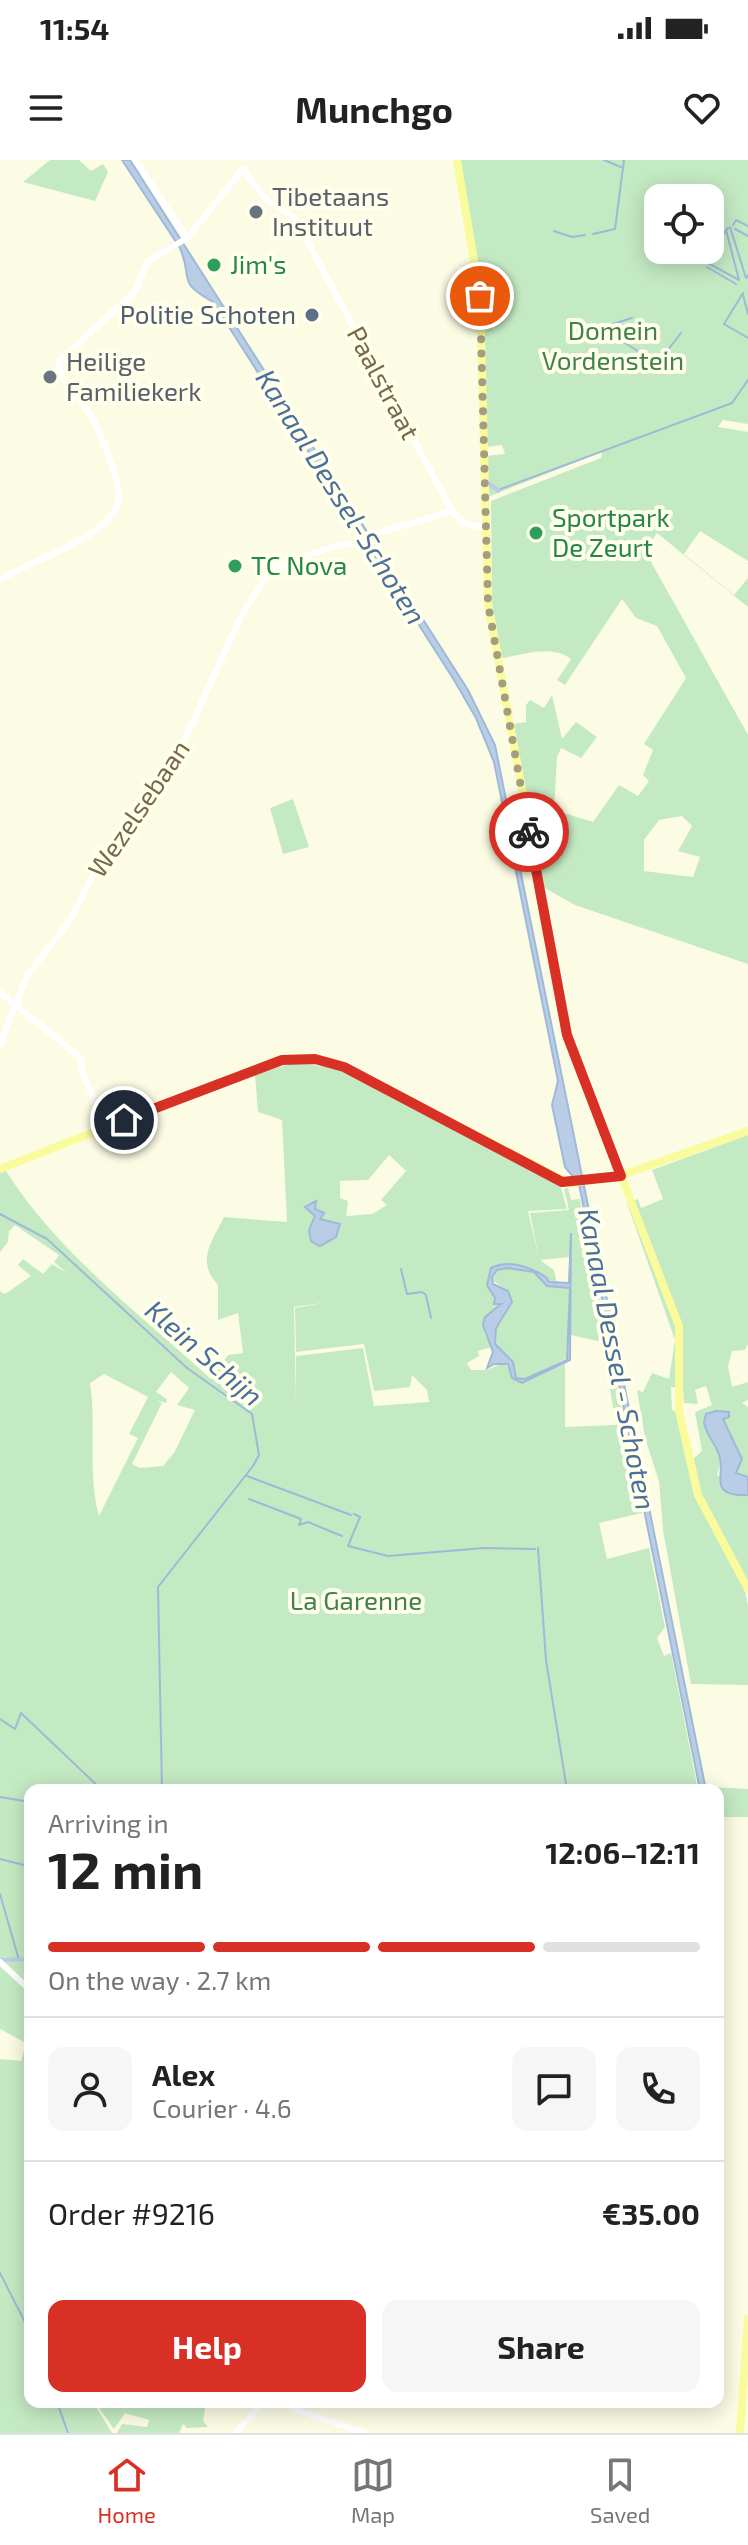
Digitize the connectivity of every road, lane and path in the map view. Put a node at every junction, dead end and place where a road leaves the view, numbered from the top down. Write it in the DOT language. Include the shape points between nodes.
graph roads {
  1 [pos="135,160"];
  2 [pos="457,161"];
  3 [pos="182,241"];
  4 [pos="452,511"];
  5 [pos="485,529"];
  6 [pos="0,580"];
  7 [pos="0,992"];
  8 [pos="15,1005"];
  9 [pos="0,1045"];
  10 [pos="107,1127"];
  11 [pos="748,1131"];
  12 [pos="0,1169"];
  13 [pos="621,1176"];
  14 [pos="748,1589"];
  15 [pos="0,1962"];
  16 [pos="24,1984"];
  17 [pos="748,2319"];
  18 [pos="256,2408"];
  19 [pos="301,2408"];
  20 [pos="236,2433"];
  21 [pos="365,2433"];
  22 [pos="740,2433"];
  1 -- 3 [label="street"];
  2 -- 5 [label="main road" via="480,296"];
  3 -- 4 [label="street, Paalstraat" via="243,169 266,200 295,218"];
  3 -- 6 [label="street" via="147,262 137,290 58,365 102,440 117,481 116,506 76,542"];
  4 -- 5 [label="street" via="464,523"];
  4 -- 8 [label="street, Wezelsebaan" via="272,568 240,618 178,755 94,873 71,919 27,976"];
  5 -- 13 [label="main road" via="493,635 567,1035"];
  7 -- 8 [label="street"];
  8 -- 9 [label="street, Wezelsebaan"];
  8 -- 10 [label="street" via="80,1057"];
  10 -- 12 [label="main road"];
  10 -- 13 [label="main road" via="273,1062 315,1059 344,1067 559,1181"];
  11 -- 13 [label="main road"];
  13 -- 14 [label="main road" via="679,1326 679,1411 698,1495"];
  15 -- 16 [label="street"];
  17 -- 22 [label="main road"];
  18 -- 20 [label="street"];
  19 -- 21 [label="street"];
}
